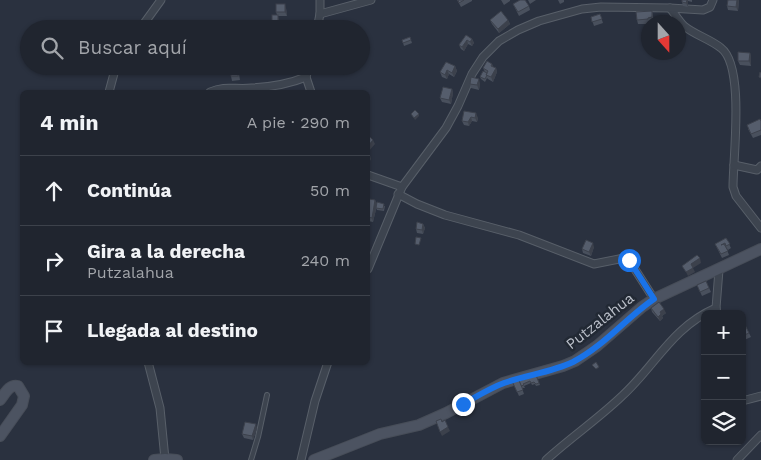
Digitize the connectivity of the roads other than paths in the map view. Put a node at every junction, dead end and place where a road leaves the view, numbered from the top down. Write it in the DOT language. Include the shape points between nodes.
graph roads {
  1 [pos="161,0"];
  2 [pos="320,0"];
  3 [pos="371,0"];
  4 [pos="713,0"];
  5 [pos="670,8"];
  6 [pos="320,14"];
  7 [pos="147,20"];
  8 [pos="319,20"];
  9 [pos="114,75"];
  10 [pos="307,75"];
  11 [pos="306,78"];
  12 [pos="110,90"];
  13 [pos="216,90"];
  14 [pos="310,90"];
  15 [pos="734,165"];
  16 [pos="761,166"];
  17 [pos="370,176"];
  18 [pos="400,191"];
  19 [pos="761,228"];
  20 [pos="761,249"];
  21 [pos="370,263"];
  22 [pos="719,270"];
  23 [pos="654,299"];
  24 [pos="717,310"];
  25 [pos="701,316"];
  26 [pos="149,365"];
  27 [pos="327,365"];
  28 [pos="267,396"];
  29 [pos="761,396"];
  30 [pos="0,400"];
  31 [pos="746,400"];
  32 [pos="0,436"];
  33 [pos="761,436"];
  34 [pos="165,458"];
  35 [pos="154,460"];
  36 [pos="177,460"];
  37 [pos="251,460"];
  38 [pos="301,460"];
  39 [pos="314,460"];
  40 [pos="546,460"];
  41 [pos="737,460"];
  1 -- 7 [label="street"];
  2 -- 6 [label="street"];
  3 -- 6 [label="street"];
  4 -- 5 [label="street" via="704,10"];
  5 -- 15 [label="street" via="684,26 721,48 728,57 733,70 735,104"];
  5 -- 18 [label="street" via="582,9 540,21 499,41 483,57 446,128"];
  6 -- 8 [label="street"];
  9 -- 12 [label="street"];
  10 -- 11 [label="street"];
  11 -- 13 [label="street" via="253,88 225,87"];
  11 -- 14 [label="street"];
  15 -- 16 [label="street" via="757,170"];
  15 -- 19 [label="street" via="736,196"];
  17 -- 18 [label="street"];
  18 -- 21 [label="street"];
  18 -- 23 [label="street" via="417,204 445,215 519,235 594,264 624,258 629,260"];
  20 -- 22 [label="street, Putzalahua"];
  22 -- 23 [label="street, Putzalahua"];
  22 -- 24 [label="street"];
  23 -- 39 [label="street, Putzalahua" via="575,361 503,383 419,426 380,434"];
  25 -- 40 [label="street" via="670,341 623,395"];
  26 -- 34 [label="street" via="160,408"];
  27 -- 38 [label="street"];
  28 -- 37 [label="lane"];
  29 -- 31 [label="street"];
  30 -- 32 [label="street" via="13,386 18,386 24,396 22,405"];
  33 -- 41 [label="street"];
  34 -- 35 [label="street"];
  34 -- 36 [label="street"];
}
